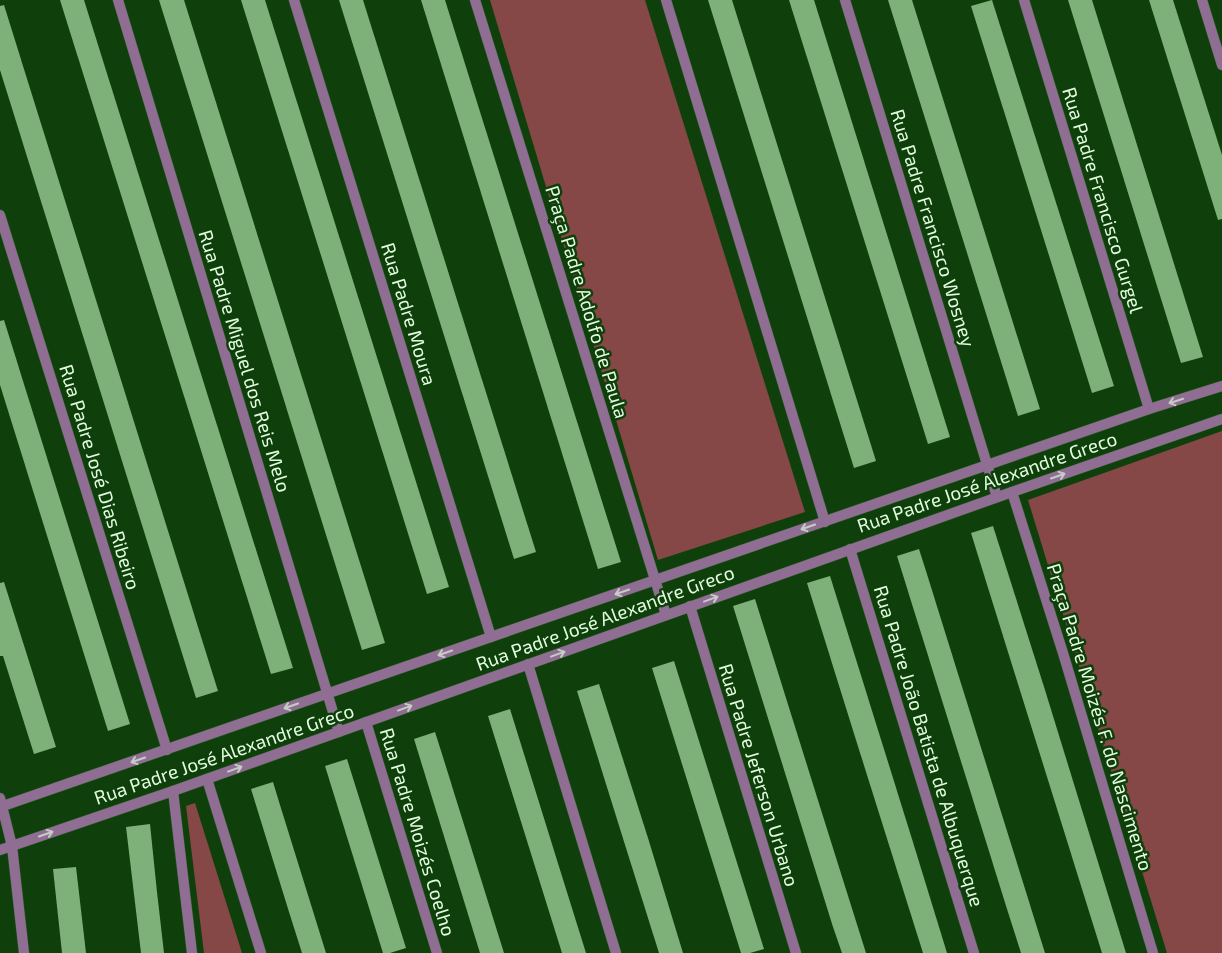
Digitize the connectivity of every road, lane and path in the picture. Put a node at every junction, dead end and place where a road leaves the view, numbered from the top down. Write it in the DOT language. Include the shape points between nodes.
graph roads {
  1 [pos="118,0"];
  2 [pos="294,0"];
  3 [pos="475,0"];
  4 [pos="666,0"];
  5 [pos="845,0"];
  6 [pos="1024,0"];
  7 [pos="1202,0"];
  8 [pos="1222,65"];
  9 [pos="0,215"];
  10 [pos="1222,386"];
  11 [pos="1149,410"];
  12 [pos="1222,419"];
  13 [pos="987,466"];
  14 [pos="1012,492"];
  15 [pos="997,497"];
  16 [pos="825,522"];
  17 [pos="850,549"];
  18 [pos="654,581"];
  19 [pos="690,606"];
  20 [pos="666,615"];
  21 [pos="491,637"];
  22 [pos="528,664"];
  23 [pos="327,694"];
  24 [pos="366,722"];
  25 [pos="339,732"];
  26 [pos="167,750"];
  27 [pos="206,779"];
  28 [pos="173,791"];
  29 [pos="1,804"];
  30 [pos="12,846"];
  31 [pos="0,850"];
  32 [pos="24,953"];
  33 [pos="192,953"];
  34 [pos="261,953"];
  35 [pos="437,953"];
  36 [pos="616,953"];
  37 [pos="796,953"];
  38 [pos="974,953"];
  39 [pos="1153,953"];
  1 -- 23 [label="street, Rua Padre Miguel dos Reis Melo"];
  2 -- 21 [label="street, Rua Padre Moura"];
  3 -- 18 [label="street, Praça Padre Adolfo de Paula"];
  4 -- 16 [label="street"];
  5 -- 13 [label="street, Rua Padre Francisco Wosney"];
  6 -- 11 [label="street, Rua Padre Francisco Gurgel"];
  7 -- 8 [label="street"];
  9 -- 26 [label="street, Rua Padre José Dias Ribeiro"];
  10 -- 11 [label="street, Rua Padre José Alexandre Greco, one-way"];
  11 -- 13 [label="street, Rua Padre José Alexandre Greco"];
  14 -- 12 [label="street, Rua Padre José Alexandre Greco, one-way"];
  13 -- 15 [label="street, Rua Padre Francisco Wosney"];
  13 -- 16 [label="street, Rua Padre José Alexandre Greco"];
  14 -- 15 [label="street, Rua Padre José Alexandre Greco"];
  14 -- 39 [label="street, Praça Padre Moizés F. do Nascimento"];
  15 -- 17 [label="street, Rua Padre José Alexandre Greco"];
  16 -- 18 [label="street, Rua Padre José Alexandre Greco, one-way"];
  19 -- 17 [label="street, Rua Padre José Alexandre Greco, one-way"];
  17 -- 38 [label="street, Rua Padre João Batista de Albuquerque"];
  18 -- 20 [label="street, Praça Padre Adolfo de Paula"];
  18 -- 21 [label="street, Rua Padre José Alexandre Greco, one-way"];
  19 -- 20 [label="street, Rua Padre José Alexandre Greco"];
  19 -- 37 [label="street, Rua Padre Jeferson Urbano"];
  22 -- 20 [label="street, Rua Padre José Alexandre Greco, one-way"];
  21 -- 23 [label="street, Rua Padre José Alexandre Greco, one-way"];
  24 -- 22 [label="street, Rua Padre José Alexandre Greco, one-way"];
  22 -- 36 [label="street"];
  23 -- 25 [label="street, Rua Padre Miguel dos Reis Melo"];
  23 -- 26 [label="street, Rua Padre José Alexandre Greco, one-way"];
  24 -- 25 [label="street, Rua Padre José Alexandre Greco"];
  24 -- 35 [label="street, Rua Padre Moizés Coelho"];
  27 -- 25 [label="street, Rua Padre José Alexandre Greco, one-way"];
  26 -- 29 [label="street, Rua Padre José Alexandre Greco, one-way"];
  27 -- 28 [label="street, Rua Padre José Alexandre Greco"];
  27 -- 34 [label="street"];
  30 -- 28 [label="street, Rua Padre José Alexandre Greco, one-way"];
  28 -- 33 [label="street"];
  29 -- 30 [label="street"];
  30 -- 31 [label="street, Rua Padre José Alexandre Greco"];
  30 -- 32 [label="street"];
}
